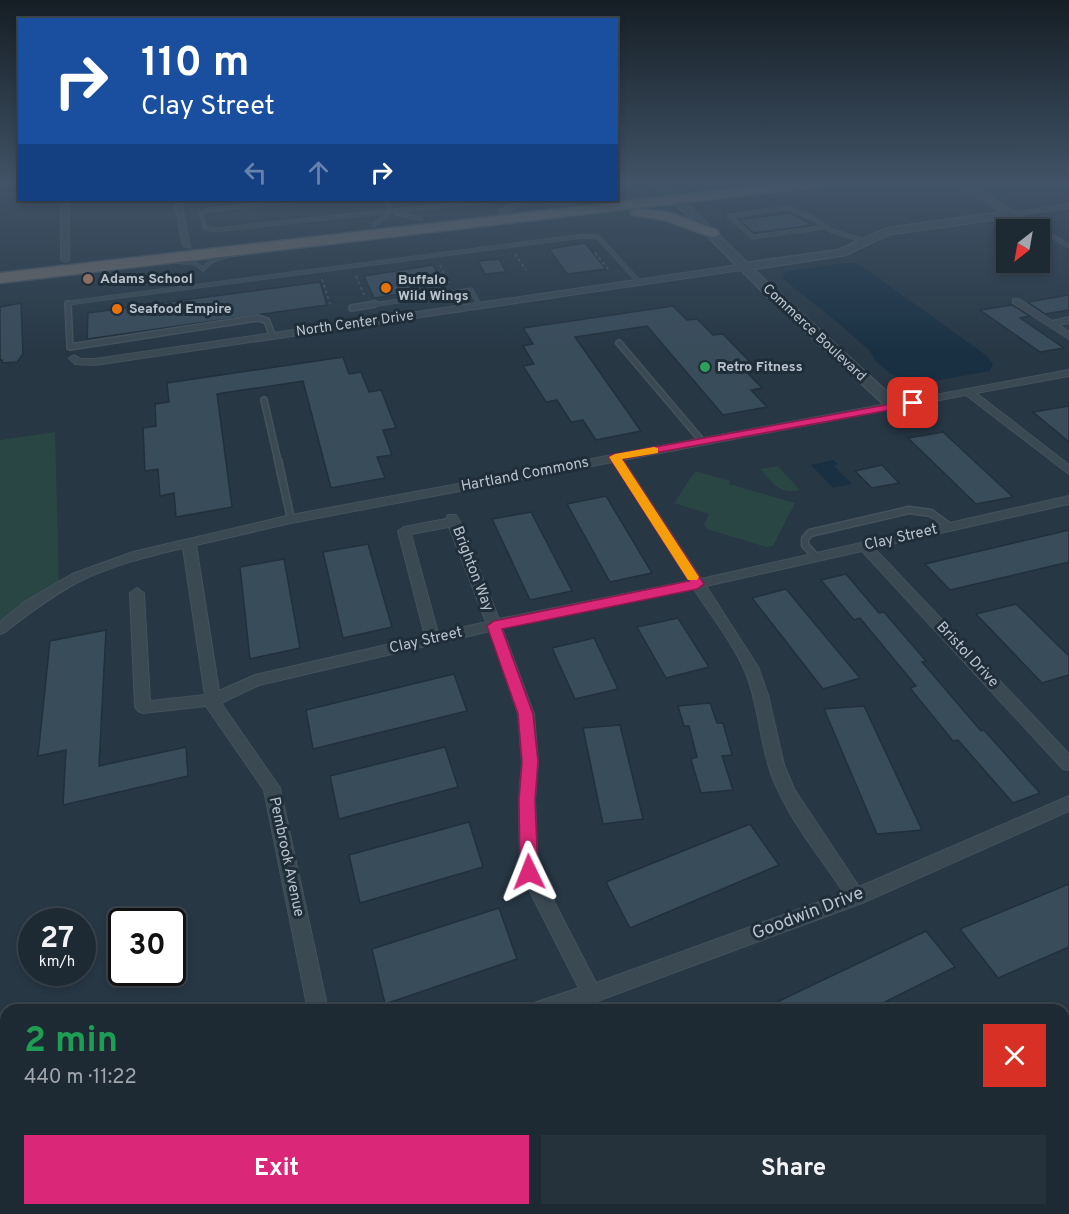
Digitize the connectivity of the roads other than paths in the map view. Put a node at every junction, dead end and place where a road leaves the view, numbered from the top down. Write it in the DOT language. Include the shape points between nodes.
graph roads {
  1 [pos="65,239"];
  2 [pos="185,239"];
  3 [pos="252,239"];
  4 [pos="327,239"];
  5 [pos="562,239"];
  6 [pos="600,239"];
  7 [pos="717,239"];
  8 [pos="858,239"];
  9 [pos="870,239"];
  10 [pos="865,241"];
  11 [pos="187,246"];
  12 [pos="252,247"];
  13 [pos="65,260"];
  14 [pos="140,260"];
  15 [pos="0,267"];
  16 [pos="745,267"];
  17 [pos="203,269"];
  18 [pos="0,278"];
  19 [pos="639,282"];
  20 [pos="205,284"];
  21 [pos="1016,302"];
  22 [pos="480,306"];
  23 [pos="352,308"];
  24 [pos="1069,320"];
  25 [pos="1050,324"];
  26 [pos="272,335"];
  27 [pos="1069,336"];
  28 [pos="619,343"];
  29 [pos="74,358"];
  30 [pos="1069,373"];
  31 [pos="968,392"];
  32 [pos="264,400"];
  33 [pos="895,406"];
  34 [pos="702,441"];
  35 [pos="615,457"];
  36 [pos="1069,471"];
  37 [pos="1069,500"];
  38 [pos="291,519"];
  39 [pos="950,527"];
  40 [pos="189,543"];
  41 [pos="865,546"];
  42 [pos="816,557"];
  43 [pos="697,584"];
  44 [pos="137,593"];
  45 [pos="494,626"];
  46 [pos="0,629"];
  47 [pos="433,640"];
  48 [pos="213,700"];
  49 [pos="1069,764"];
  50 [pos="1069,803"];
  51 [pos="856,897"];
  52 [pos="592,994"];
  53 [pos="317,1004"];
  54 [pos="560,1004"];
  1 -- 13 [label="street"];
  2 -- 11 [label="street"];
  3 -- 11 [label="highway"];
  4 -- 12 [label="highway"];
  5 -- 20 [label="lane"];
  6 -- 19 [label="lane"];
  7 -- 16 [label="street, Commerce Boulevard"];
  8 -- 10 [label="lane"];
  9 -- 10 [label="street"];
  10 -- 16 [label="street" via="841,253"];
  11 -- 13 [label="highway"];
  12 -- 14 [label="highway"];
  12 -- 17 [label="lane" via="213,260"];
  13 -- 15 [label="highway"];
  14 -- 17 [label="lane" via="194,263"];
  14 -- 18 [label="highway"];
  16 -- 19 [label="street, North Center Drive"];
  16 -- 33 [label="street, Commerce Boulevard"];
  17 -- 20 [label="lane"];
  19 -- 22 [label="street, North Center Drive"];
  20 -- 26 [label="lane" via="68,303 70,347 258,318 267,321"];
  21 -- 25 [label="street"];
  22 -- 23 [label="lane" via="471,290"];
  22 -- 26 [label="street, North Center Drive"];
  24 -- 25 [label="street"];
  25 -- 27 [label="street"];
  26 -- 29 [label="street, North Center Drive" via="95,362 78,362"];
  28 -- 34 [label="lane"];
  30 -- 31 [label="street, Hartland Commons"];
  31 -- 33 [label="street, Hartland Commons"];
  31 -- 36 [label="street"];
  32 -- 38 [label="lane"];
  33 -- 34 [label="street, Hartland Commons"];
  34 -- 35 [label="street, Hartland Commons"];
  35 -- 38 [label="street, Hartland Commons"];
  35 -- 43 [label="street"];
  37 -- 39 [label="street, Clay Street"];
  38 -- 40 [label="street, Hartland Commons"];
  39 -- 41 [label="street, Clay Street"];
  39 -- 42 [label="lane" via="931,513 909,510 810,533 805,545"];
  40 -- 46 [label="street, Hartland Commons" via="133,556 77,577 31,604"];
  40 -- 48 [label="street, Pembrook Avenue"];
  41 -- 42 [label="street, Clay Street"];
  41 -- 49 [label="street, Bristol Drive"];
  42 -- 43 [label="street, Clay Street"];
  43 -- 45 [label="street, Clay Street"];
  43 -- 51 [label="street" via="760,687 776,765 791,799"];
  44 -- 48 [label="street, Clay Street" via="143,706"];
  45 -- 47 [label="street, Clay Street"];
  45 -- 47 [label="street, Brighton Way" via="453,520 404,531"];
  45 -- 52 [label="street, Brighton Way" via="526,714 530,762 529,872"];
  47 -- 48 [label="street, Clay Street" via="255,680"];
  48 -- 53 [label="street, Pembrook Avenue" via="214,708 272,788"];
  50 -- 51 [label="street, Goodwin Drive"];
  51 -- 52 [label="street, Goodwin Drive"];
  52 -- 54 [label="street, Goodwin Drive"];
}
